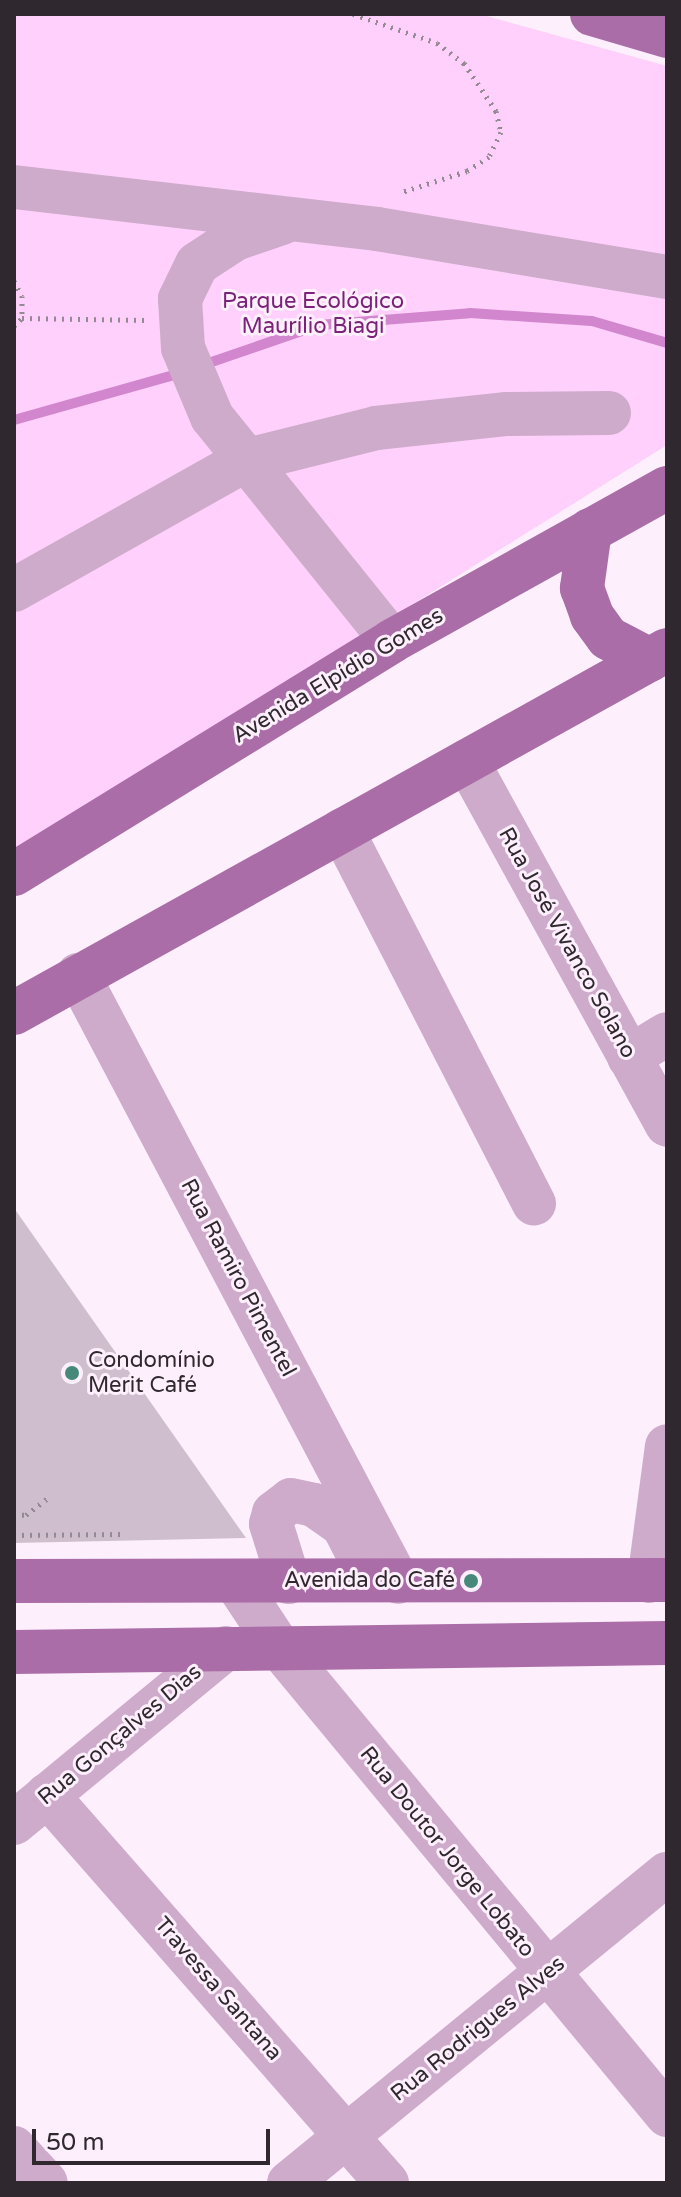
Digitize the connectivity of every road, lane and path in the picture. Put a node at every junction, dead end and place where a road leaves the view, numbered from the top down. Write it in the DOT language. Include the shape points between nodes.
graph roads {
  1 [pos="353,14"];
  2 [pos="592,14"];
  3 [pos="667,36"];
  4 [pos="14,187"];
  5 [pos="383,197"];
  6 [pos="287,221"];
  7 [pos="667,277"];
  8 [pos="14,281"];
  9 [pos="22,318"];
  10 [pos="14,326"];
  11 [pos="181,334"];
  12 [pos="609,413"];
  13 [pos="244,461"];
  14 [pos="667,488"];
  15 [pos="590,530"];
  16 [pos="14,590"];
  17 [pos="392,641"];
  18 [pos="659,655"];
  19 [pos="467,761"];
  20 [pos="342,830"];
  21 [pos="14,874"];
  22 [pos="78,975"];
  23 [pos="14,1013"];
  24 [pos="667,1034"];
  25 [pos="629,1057"];
  26 [pos="662,1107"];
  27 [pos="534,1204"];
  28 [pos="667,1446"];
  29 [pos="50,1496"];
  30 [pos="14,1514"];
  31 [pos="124,1534"];
  32 [pos="14,1535"];
  33 [pos="658,1580"];
  34 [pos="14,1581"];
  35 [pos="236,1582"];
  36 [pos="289,1582"];
  37 [pos="385,1582"];
  38 [pos="667,1643"];
  39 [pos="279,1647"];
  40 [pos="226,1648"];
  41 [pos="14,1652"];
  42 [pos="47,1795"];
  43 [pos="14,1823"];
  44 [pos="667,1874"];
  45 [pos="546,1975"];
  46 [pos="667,2115"];
  47 [pos="347,2136"];
  48 [pos="14,2148"];
  49 [pos="46,2183"];
  50 [pos="289,2183"];
  51 [pos="387,2183"];
  1 -- 5 [label="path" via="437,43 464,63 496,111 501,132 489,157 467,171"];
  2 -- 3 [label="main road"];
  4 -- 6 [label="street"];
  6 -- 7 [label="street" via="377,229"];
  6 -- 11 [label="street" via="235,239 197,264 180,299"];
  8 -- 9 [label="path" via="22,296"];
  9 -- 10 [label="path"];
  9 -- 11 [label="path"];
  11 -- 13 [label="street" via="202,401"];
  12 -- 13 [label="street" via="507,414 376,428"];
  13 -- 16 [label="street"];
  13 -- 17 [label="street"];
  14 -- 15 [label="main road, Avenida Elpídio Gomes"];
  15 -- 17 [label="main road, Avenida Elpídio Gomes"];
  15 -- 18 [label="main road" via="582,588 592,616 608,638"];
  17 -- 21 [label="main road, Avenida Elpídio Gomes"];
  18 -- 19 [label="main road"];
  19 -- 20 [label="main road"];
  19 -- 25 [label="street, Rua José Vivanco Solano"];
  20 -- 22 [label="main road"];
  20 -- 27 [label="street"];
  22 -- 23 [label="main road"];
  22 -- 37 [label="street, Rua Ramiro Pimentel"];
  24 -- 25 [label="street"];
  25 -- 26 [label="street, Rua José Vivanco Solano"];
  28 -- 33 [label="street"];
  29 -- 30 [label="path" via="26,1515"];
  31 -- 32 [label="path"];
  33 -- 37 [label="main road"];
  34 -- 35 [label="main road"];
  35 -- 36 [label="main road"];
  35 -- 39 [label="street, Rua Doutor Jorge Lobato"];
  36 -- 37 [label="main road"];
  36 -- 37 [label="street" via="271,1524 274,1513 291,1500 314,1505 343,1525"];
  38 -- 39 [label="main road"];
  39 -- 40 [label="main road"];
  39 -- 45 [label="street, Rua Doutor Jorge Lobato"];
  40 -- 41 [label="main road"];
  40 -- 42 [label="street, Rua Gonçalves Dias"];
  42 -- 43 [label="street, Rua Gonçalves Dias"];
  42 -- 47 [label="street, Travessa Santana"];
  44 -- 45 [label="street, Rua Rodrigues Alves"];
  45 -- 46 [label="street, Rua Doutor Jorge Lobato"];
  45 -- 47 [label="street, Rua Rodrigues Alves"];
  47 -- 50 [label="street, Rua Rodrigues Alves"];
  47 -- 51 [label="street, Travessa Santana"];
  48 -- 49 [label="street"];
}
